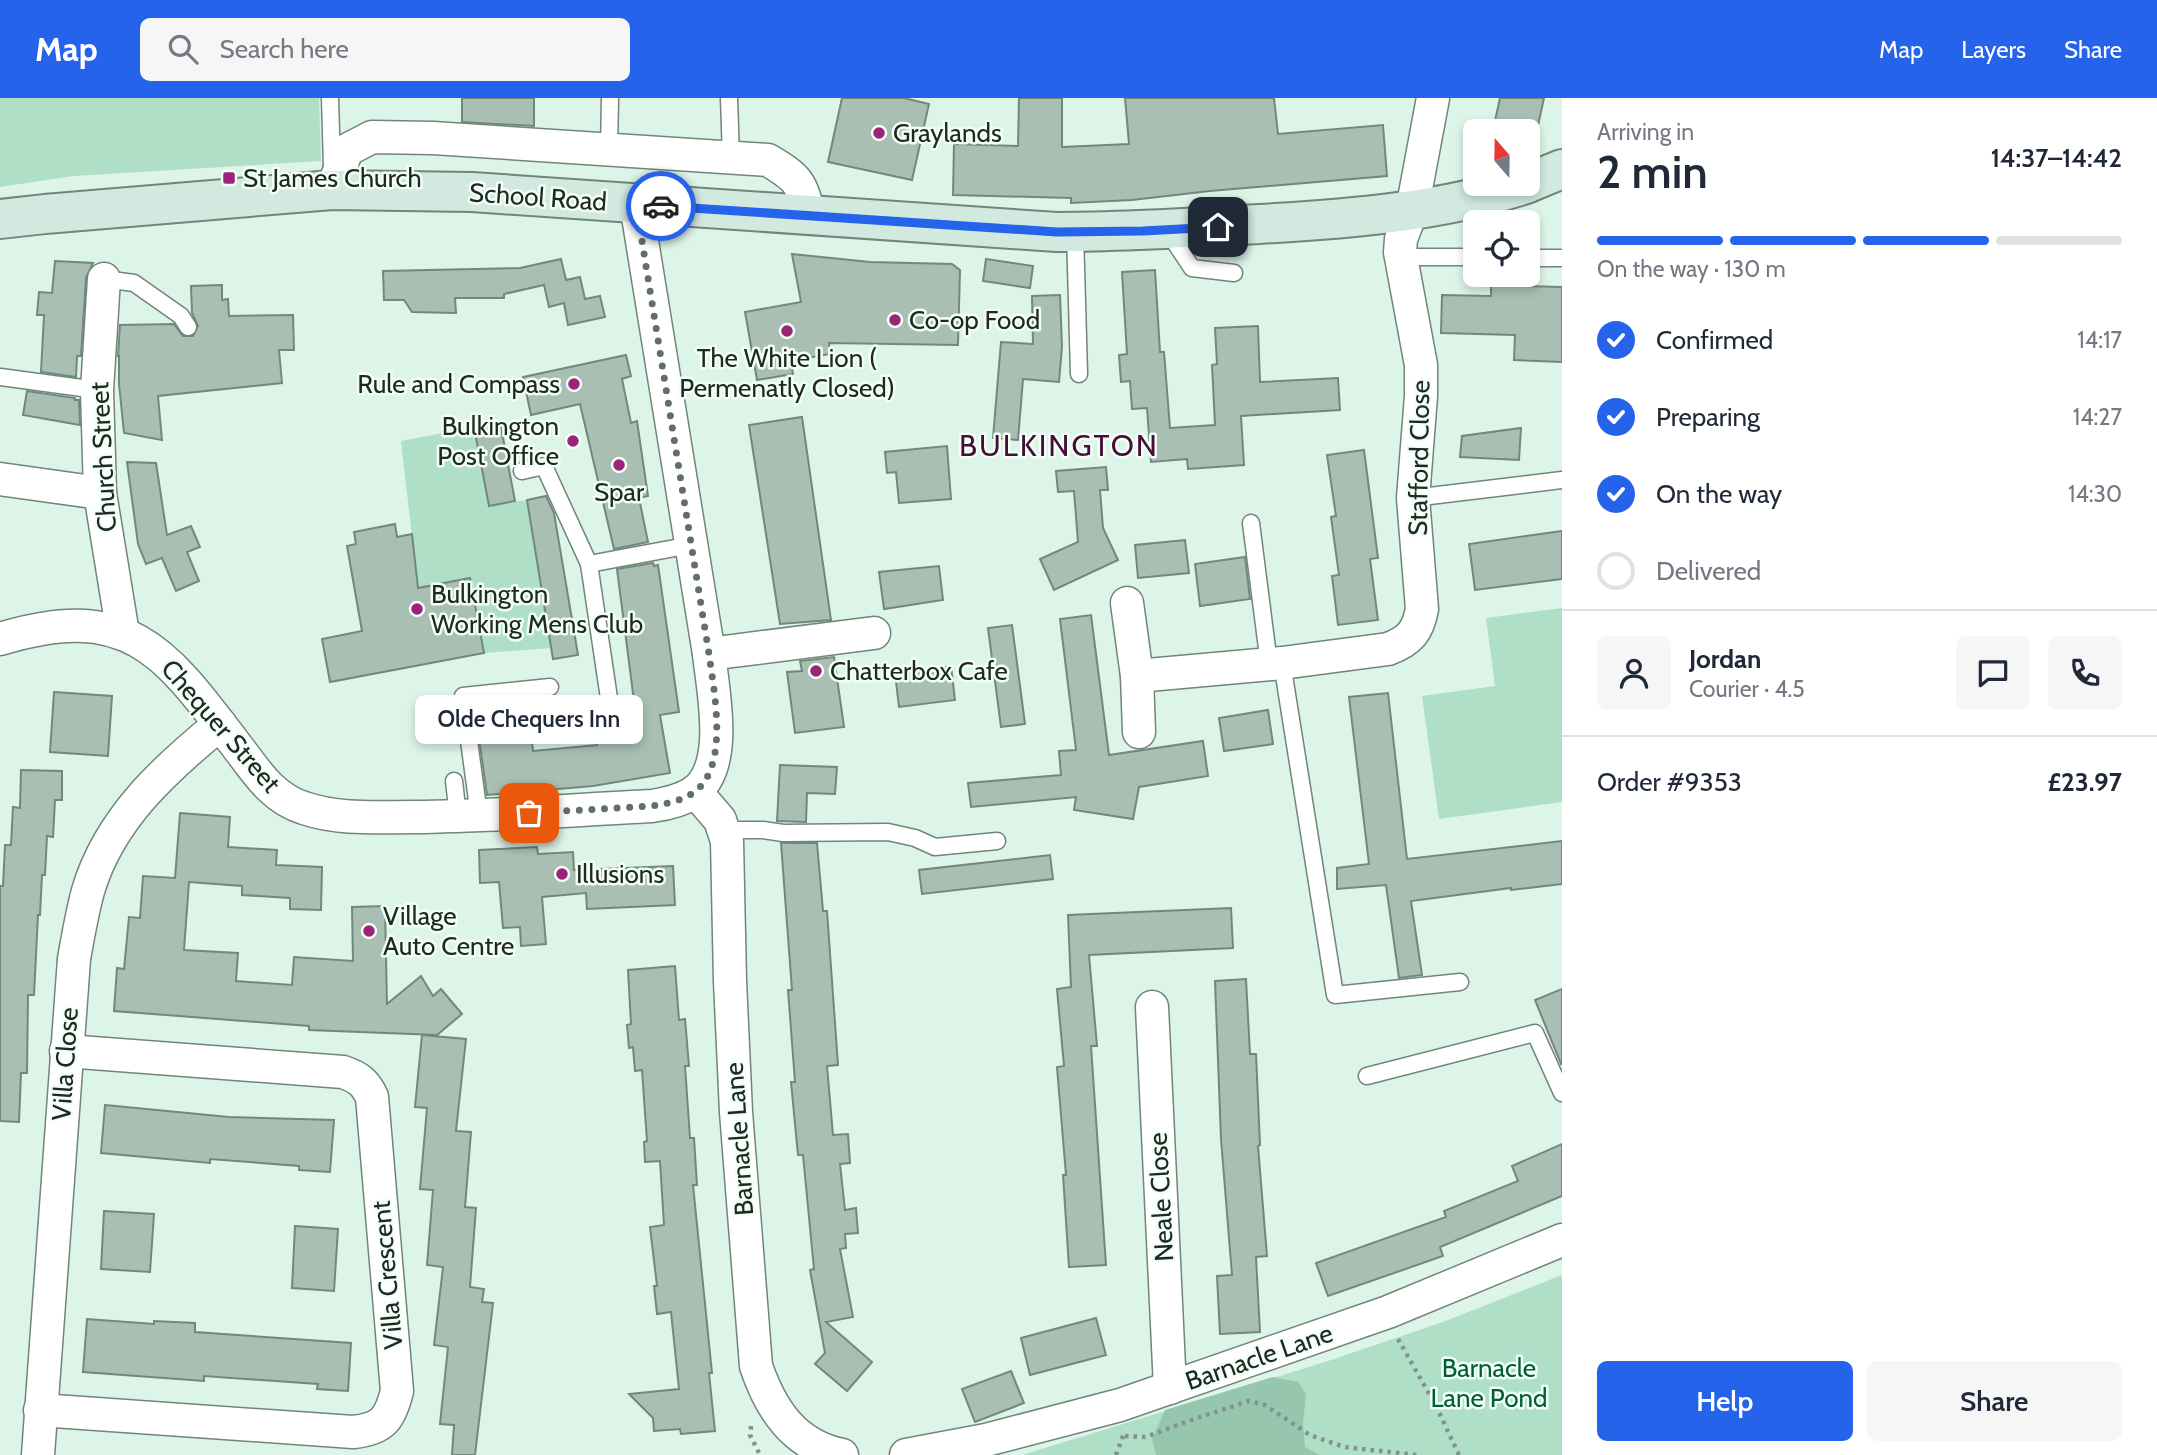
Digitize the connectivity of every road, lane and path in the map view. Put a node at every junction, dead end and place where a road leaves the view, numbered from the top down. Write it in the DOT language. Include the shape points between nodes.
graph roads {
  1 [pos="330,98"];
  2 [pos="610,98"];
  3 [pos="729,98"];
  4 [pos="1433,98"];
  5 [pos="609,150"];
  6 [pos="731,158"];
  7 [pos="1562,169"];
  8 [pos="1540,178"];
  9 [pos="332,190"];
  10 [pos="1482,196"];
  11 [pos="636,204"];
  12 [pos="1412,210"];
  13 [pos="809,216"];
  14 [pos="0,219"];
  15 [pos="1166,230"];
  16 [pos="1075,232"];
  17 [pos="1402,257"];
  18 [pos="1463,257"];
  19 [pos="1540,258"];
  20 [pos="1562,258"];
  21 [pos="1234,273"];
  22 [pos="104,279"];
  23 [pos="188,327"];
  24 [pos="1079,374"];
  25 [pos="0,377"];
  26 [pos="97,390"];
  27 [pos="522,471"];
  28 [pos="0,479"];
  29 [pos="1562,480"];
  30 [pos="100,493"];
  31 [pos="1413,498"];
  32 [pos="1251,523"];
  33 [pos="691,545"];
  34 [pos="589,564"];
  35 [pos="1127,603"];
  36 [pos="123,634"];
  37 [pos="874,634"];
  38 [pos="0,639"];
  39 [pos="709,654"];
  40 [pos="1276,664"];
  41 [pos="1137,676"];
  42 [pos="550,687"];
  43 [pos="220,724"];
  44 [pos="613,725"];
  45 [pos="1139,732"];
  46 [pos="454,781"];
  47 [pos="695,791"];
  48 [pos="469,816"];
  49 [pos="724,830"];
  50 [pos="998,841"];
  51 [pos="1460,982"];
  52 [pos="1152,1007"];
  53 [pos="66,1051"];
  54 [pos="1367,1076"];
  55 [pos="1562,1093"];
  56 [pos="1562,1240"];
  57 [pos="1388,1312"];
  58 [pos="1170,1388"];
  59 [pos="40,1410"];
  60 [pos="1124,1436"];
  61 [pos="38,1455"];
  62 [pos="842,1455"];
  63 [pos="906,1455"];
  64 [pos="1417,1455"];
  65 [pos="1459,1455"];
  1 -- 9 [label="lane"];
  2 -- 5 [label="lane"];
  3 -- 6 [label="lane"];
  4 -- 12 [label="street, Stafford Close"];
  5 -- 6 [label="street"];
  5 -- 9 [label="street" via="372,137 347,150"];
  6 -- 13 [label="street" via="768,160 792,174 804,191"];
  7 -- 8 [label="main road, School Road"];
  9 -- 11 [label="main road, School Road" via="472,192"];
  9 -- 14 [label="main road, School Road"];
  10 -- 12 [label="main road, School Road"];
  11 -- 13 [label="main road, School Road"];
  11 -- 33 [label="street"];
  12 -- 15 [label="main road, School Road"];
  12 -- 17 [label="street, Stafford Close" via="1402,239"];
  13 -- 16 [label="main road, School Road"];
  15 -- 16 [label="main road, School Road"];
  15 -- 21 [label="lane" via="1192,268"];
  16 -- 24 [label="lane"];
  17 -- 18 [label="lane"];
  17 -- 31 [label="street, Stafford Close" via="1421,365"];
  19 -- 20 [label="lane"];
  22 -- 23 [label="lane" via="134,283 171,308"];
  22 -- 26 [label="street, Church Street"];
  25 -- 26 [label="lane"];
  26 -- 30 [label="street, Church Street"];
  27 -- 34 [label="lane" via="544,466"];
  28 -- 30 [label="street"];
  29 -- 31 [label="lane"];
  30 -- 36 [label="street, Church Street"];
  31 -- 40 [label="street, Stafford Close" via="1422,609 1412,636 1388,649"];
  32 -- 40 [label="lane"];
  33 -- 34 [label="lane"];
  33 -- 39 [label="street"];
  34 -- 44 [label="lane"];
  35 -- 41 [label="street"];
  36 -- 38 [label="street, Chequer Street" via="107,628 64,625"];
  36 -- 43 [label="street, Chequer Street" via="144,643 181,675"];
  37 -- 39 [label="street"];
  39 -- 47 [label="street" via="718,728 705,780"];
  40 -- 41 [label="street, Stafford Close"];
  40 -- 51 [label="lane" via="1335,995"];
  41 -- 45 [label="street"];
  42 -- 48 [label="lane" via="463,696"];
  43 -- 48 [label="street, Chequer Street" via="266,785 302,808 360,817"];
  43 -- 53 [label="street, Villa Close" via="143,794 104,853 88,889 78,939"];
  46 -- 48 [label="lane"];
  47 -- 48 [label="street, Chequer Street" via="652,806"];
  47 -- 49 [label="street, Barnacle Lane"];
  49 -- 50 [label="lane" via="888,832 934,847"];
  49 -- 62 [label="street, Barnacle Lane" via="736,1112 756,1366 783,1422 813,1445"];
  52 -- 58 [label="street, Neale Close"];
  53 -- 59 [label="street, Villa Close"];
  53 -- 59 [label="street, Villa Crescent" via="343,1072 367,1085 372,1097 397,1391 393,1409 382,1423 353,1432"];
  54 -- 55 [label="lane" via="1535,1033"];
  56 -- 57 [label="street, Barnacle Lane"];
  57 -- 58 [label="street, Barnacle Lane"];
  57 -- 65 [label="path"];
  58 -- 63 [label="street, Barnacle Lane" via="986,1440"];
  59 -- 61 [label="street, Villa Close"];
  60 -- 64 [label="path" via="1146,1437 1249,1401 1265,1405 1310,1435 1344,1447"];
}
